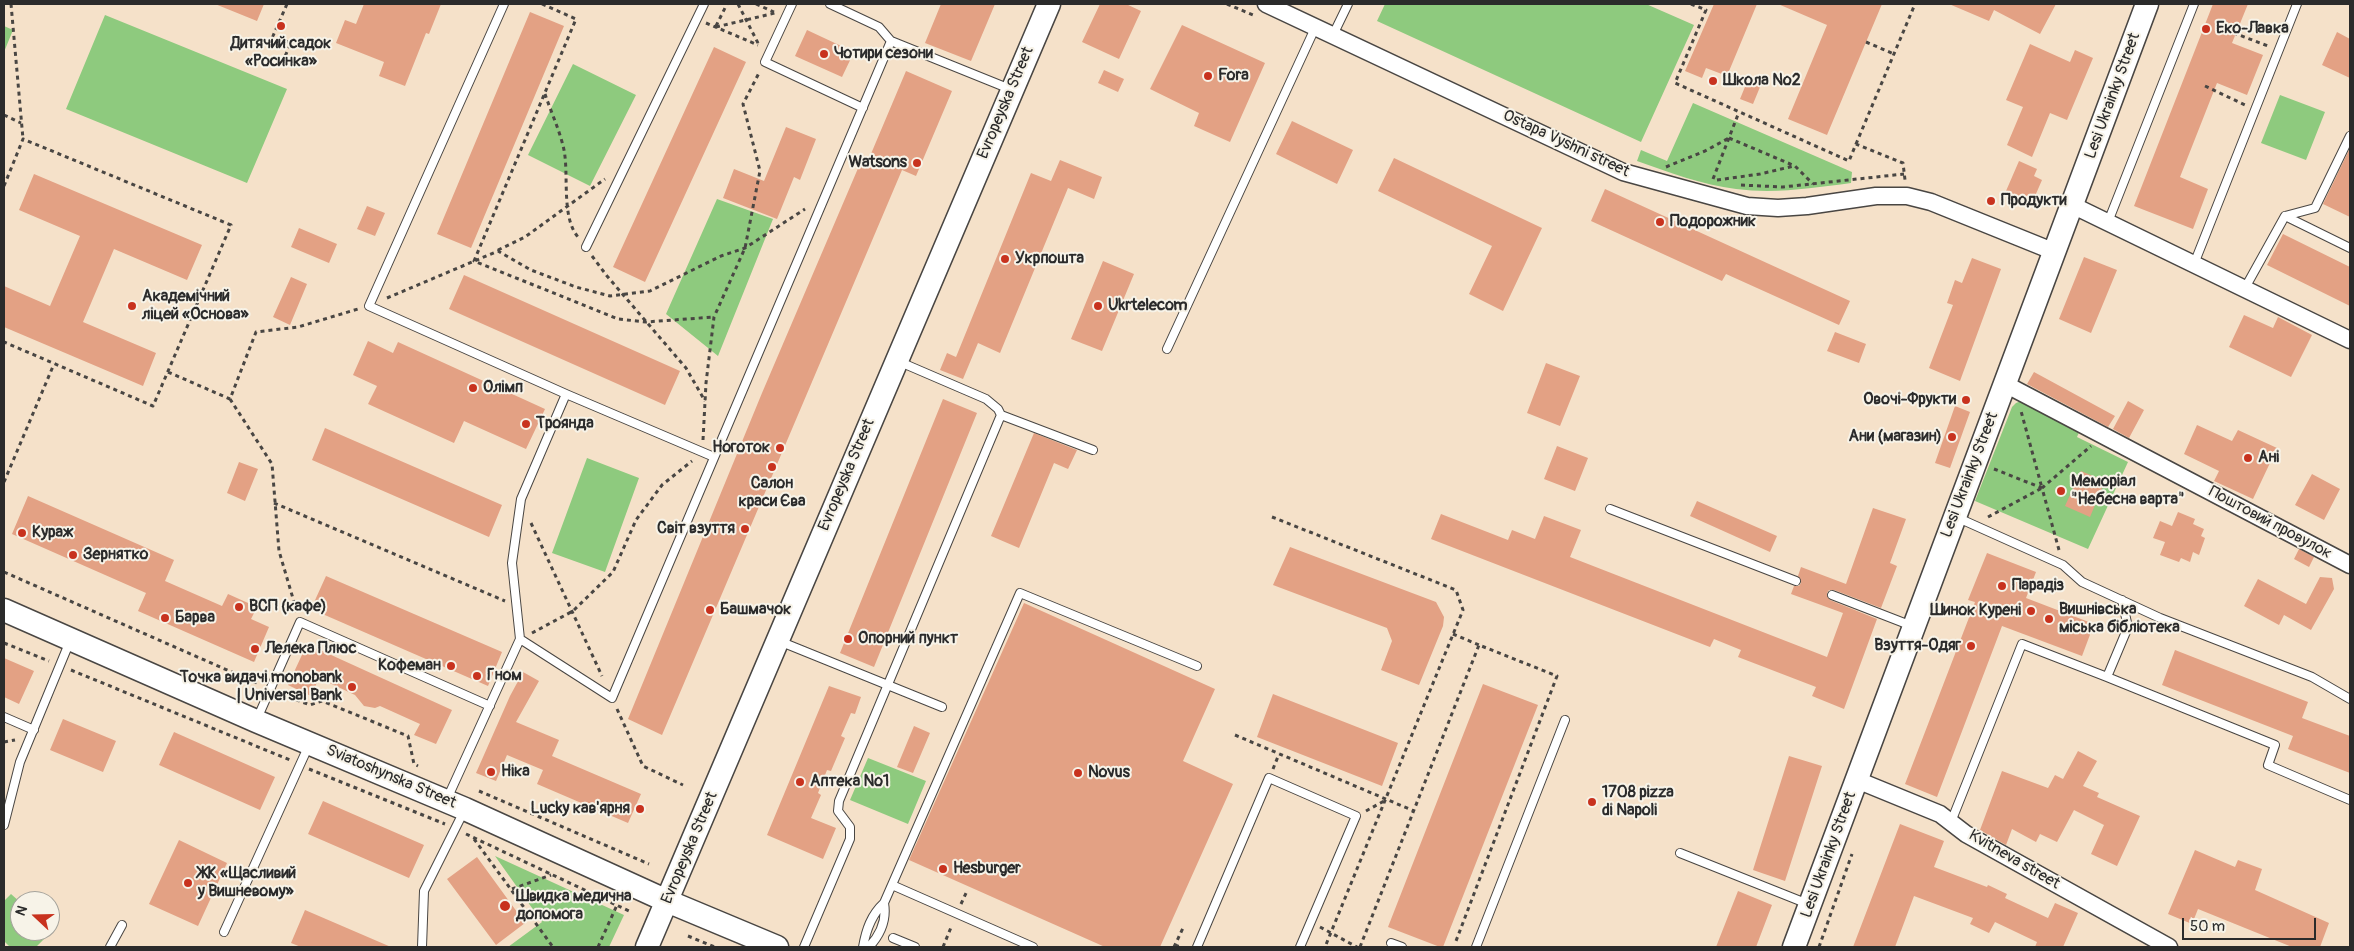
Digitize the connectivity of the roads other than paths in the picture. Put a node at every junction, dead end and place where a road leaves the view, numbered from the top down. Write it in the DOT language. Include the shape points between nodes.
graph roads {
  1 [pos="504,4"];
  2 [pos="704,4"];
  3 [pos="792,4"];
  4 [pos="830,4"];
  5 [pos="1049,4"];
  6 [pos="1266,4"];
  7 [pos="1348,4"];
  8 [pos="2147,4"];
  9 [pos="2194,4"];
  10 [pos="2297,4"];
  11 [pos="1316,26"];
  12 [pos="1333,34"];
  13 [pos="891,41"];
  14 [pos="1012,89"];
  15 [pos="863,108"];
  16 [pos="2350,136"];
  17 [pos="2072,205"];
  18 [pos="2285,216"];
  19 [pos="2108,222"];
  20 [pos="586,247"];
  21 [pos="2350,248"];
  22 [pos="2055,252"];
  23 [pos="2194,264"];
  24 [pos="2245,288"];
  25 [pos="2350,340"];
  26 [pos="1168,349"];
  27 [pos="896,360"];
  28 [pos="2010,387"];
  29 [pos="566,394"];
  30 [pos="1001,415"];
  31 [pos="1093,450"];
  32 [pos="714,457"];
  33 [pos="1610,509"];
  34 [pos="1964,521"];
  35 [pos="2350,565"];
  36 [pos="1796,581"];
  37 [pos="1832,595"];
  38 [pos="2122,600"];
  39 [pos="4,610"];
  40 [pos="1914,627"];
  41 [pos="71,638"];
  42 [pos="520,639"];
  43 [pos="777,640"];
  44 [pos="1197,666"];
  45 [pos="2107,677"];
  46 [pos="888,685"];
  47 [pos="2350,699"];
  48 [pos="490,706"];
  49 [pos="942,707"];
  50 [pos="4,717"];
  51 [pos="1565,720"];
  52 [pos="256,721"];
  53 [pos="34,730"];
  54 [pos="310,742"];
  55 [pos="1857,780"];
  56 [pos="456,797"];
  57 [pos="2350,800"];
  58 [pos="1951,822"];
  59 [pos="4,825"];
  60 [pos="1680,853"];
  61 [pos="892,885"];
  62 [pos="667,901"];
  63 [pos="884,903"];
  64 [pos="1811,905"];
  65 [pos="122,925"];
  66 [pos="224,932"];
  67 [pos="893,938"];
  68 [pos="1390,943"];
  69 [pos="110,947"];
  70 [pos="422,947"];
  71 [pos="647,947"];
  72 [pos="777,947"];
  73 [pos="804,947"];
  74 [pos="863,947"];
  75 [pos="869,947"];
  76 [pos="915,947"];
  77 [pos="1033,947"];
  78 [pos="1197,947"];
  79 [pos="1300,947"];
  80 [pos="1402,947"];
  81 [pos="1476,947"];
  82 [pos="1794,947"];
  83 [pos="2169,947"];
  1 -- 29 [label="lane" via="369,306"];
  2 -- 20 [label="lane"];
  3 -- 15 [label="lane" via="764,62"];
  4 -- 13 [label="lane" via="879,27"];
  5 -- 14 [label="street, Evropeyska Street"];
  6 -- 11 [label="street, Ostapa Vyshni street"];
  7 -- 12 [label="lane"];
  8 -- 17 [label="street, Lesi Ukrainky Street"];
  9 -- 19 [label="lane"];
  10 -- 23 [label="lane"];
  11 -- 12 [label="street, Ostapa Vyshni street"];
  11 -- 26 [label="lane"];
  12 -- 22 [label="street, Ostapa Vyshni street" via="1623,172 1747,206 1778,208 1876,196 1907,196 1931,202"];
  13 -- 14 [label="lane"];
  13 -- 15 [label="lane"];
  14 -- 27 [label="street, Evropeyska Street"];
  15 -- 32 [label="lane"];
  16 -- 18 [label="lane" via="2314,208"];
  17 -- 19 [label="street"];
  17 -- 22 [label="street, Lesi Ukrainky Street"];
  18 -- 21 [label="lane"];
  18 -- 24 [label="lane"];
  19 -- 23 [label="street"];
  22 -- 28 [label="street, Lesi Ukrainky Street"];
  23 -- 24 [label="street"];
  24 -- 25 [label="street"];
  27 -- 30 [label="lane" via="986,399"];
  27 -- 43 [label="street, Evropeyska Street"];
  28 -- 34 [label="street, Lesi Ukrainky Street" via="1975,462"];
  28 -- 35 [label="street, Поштовий провулок"];
  29 -- 32 [label="lane"];
  29 -- 42 [label="lane" via="520,499 512,563"];
  30 -- 31 [label="lane"];
  30 -- 46 [label="lane"];
  32 -- 42 [label="lane" via="612,698"];
  33 -- 36 [label="lane"];
  34 -- 38 [label="lane" via="2063,565 2082,582"];
  34 -- 40 [label="street, Lesi Ukrainky Street"];
  37 -- 40 [label="lane"];
  38 -- 45 [label="lane" via="2128,627"];
  38 -- 47 [label="lane" via="2312,677"];
  39 -- 41 [label="street, Sviatoshynska Street"];
  40 -- 55 [label="street, Lesi Ukrainky Street"];
  41 -- 52 [label="street, Sviatoshynska Street"];
  41 -- 53 [label="lane"];
  42 -- 48 [label="lane"];
  43 -- 46 [label="lane"];
  43 -- 62 [label="street, Evropeyska Street"];
  44 -- 61 [label="lane" via="1020,593"];
  45 -- 57 [label="lane" via="2275,745 2268,765"];
  45 -- 58 [label="lane" via="2022,644"];
  46 -- 49 [label="lane"];
  46 -- 73 [label="lane" via="839,801 838,812 850,827 850,839"];
  48 -- 52 [label="lane" via="300,622"];
  48 -- 56 [label="lane"];
  50 -- 53 [label="lane"];
  51 -- 81 [label="lane"];
  52 -- 54 [label="street, Sviatoshynska Street"];
  53 -- 59 [label="lane" via="20,762"];
  54 -- 56 [label="street, Sviatoshynska Street"];
  54 -- 66 [label="lane"];
  55 -- 58 [label="street, Kvitneva street"];
  55 -- 64 [label="street, Lesi Ukrainky Street"];
  56 -- 62 [label="street, Sviatoshynska Street"];
  56 -- 70 [label="lane" via="456,829 424,891"];
  58 -- 83 [label="street, Kvitneva street" via="1966,834"];
  60 -- 64 [label="lane"];
  61 -- 63 [label="lane"];
  61 -- 77 [label="lane"];
  62 -- 71 [label="street, Evropeyska Street"];
  62 -- 72 [label="street, Sviatoshynska Street"];
  63 -- 74 [label="lane" via="875,911"];
  63 -- 75 [label="lane" via="886,915 877,939"];
  64 -- 82 [label="street, Lesi Ukrainky Street"];
  65 -- 69 [label="lane"];
  67 -- 76 [label="lane"];
  68 -- 80 [label="lane"];
  78 -- 79 [label="lane" via="1270,778 1356,816"];
}
